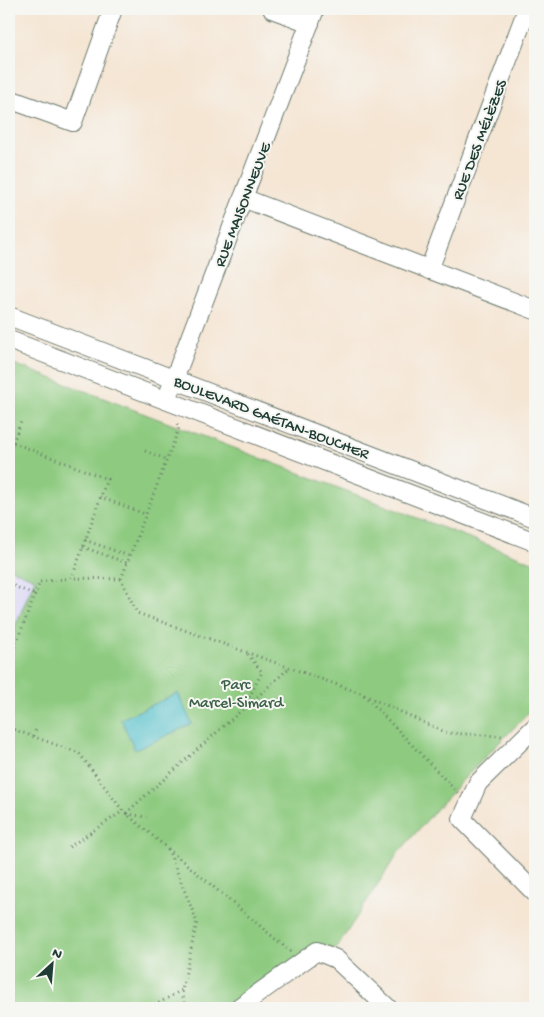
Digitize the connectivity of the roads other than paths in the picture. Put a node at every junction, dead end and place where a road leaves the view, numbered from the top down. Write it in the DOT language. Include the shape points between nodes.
graph roads {
  1 [pos="113,9"];
  2 [pos="272,9"];
  3 [pos="528,9"];
  4 [pos="312,16"];
  5 [pos="9,99"];
  6 [pos="243,198"];
  7 [pos="429,270"];
  8 [pos="535,310"];
  9 [pos="9,316"];
  10 [pos="9,340"];
  11 [pos="174,379"];
  12 [pos="166,400"];
  13 [pos="535,518"];
  14 [pos="535,542"];
  15 [pos="530,732"];
  16 [pos="535,893"];
  17 [pos="238,1008"];
  18 [pos="388,1008"];
  1 -- 5 [label="street" via="73,122"];
  2 -- 4 [label="street"];
  3 -- 7 [label="street, RUE DES MÉLÈZES"];
  4 -- 6 [label="street, RUE MAISONNEUVE"];
  6 -- 7 [label="street"];
  6 -- 11 [label="street, RUE MAISONNEUVE"];
  7 -- 8 [label="street"];
  9 -- 11 [label="street, BOULEVARD GAÉTAN-BOUCHER"];
  10 -- 12 [label="street, BOULEVARD GAÉTAN-BOUCHER"];
  11 -- 12 [label="street, RUE MAISONNEUVE"];
  11 -- 13 [label="street, BOULEVARD GAÉTAN-BOUCHER"];
  12 -- 14 [label="street, BOULEVARD GAÉTAN-BOUCHER"];
  15 -- 16 [label="street" via="478,783 462,819"];
  17 -- 18 [label="street" via="317,951 336,959"];
}
